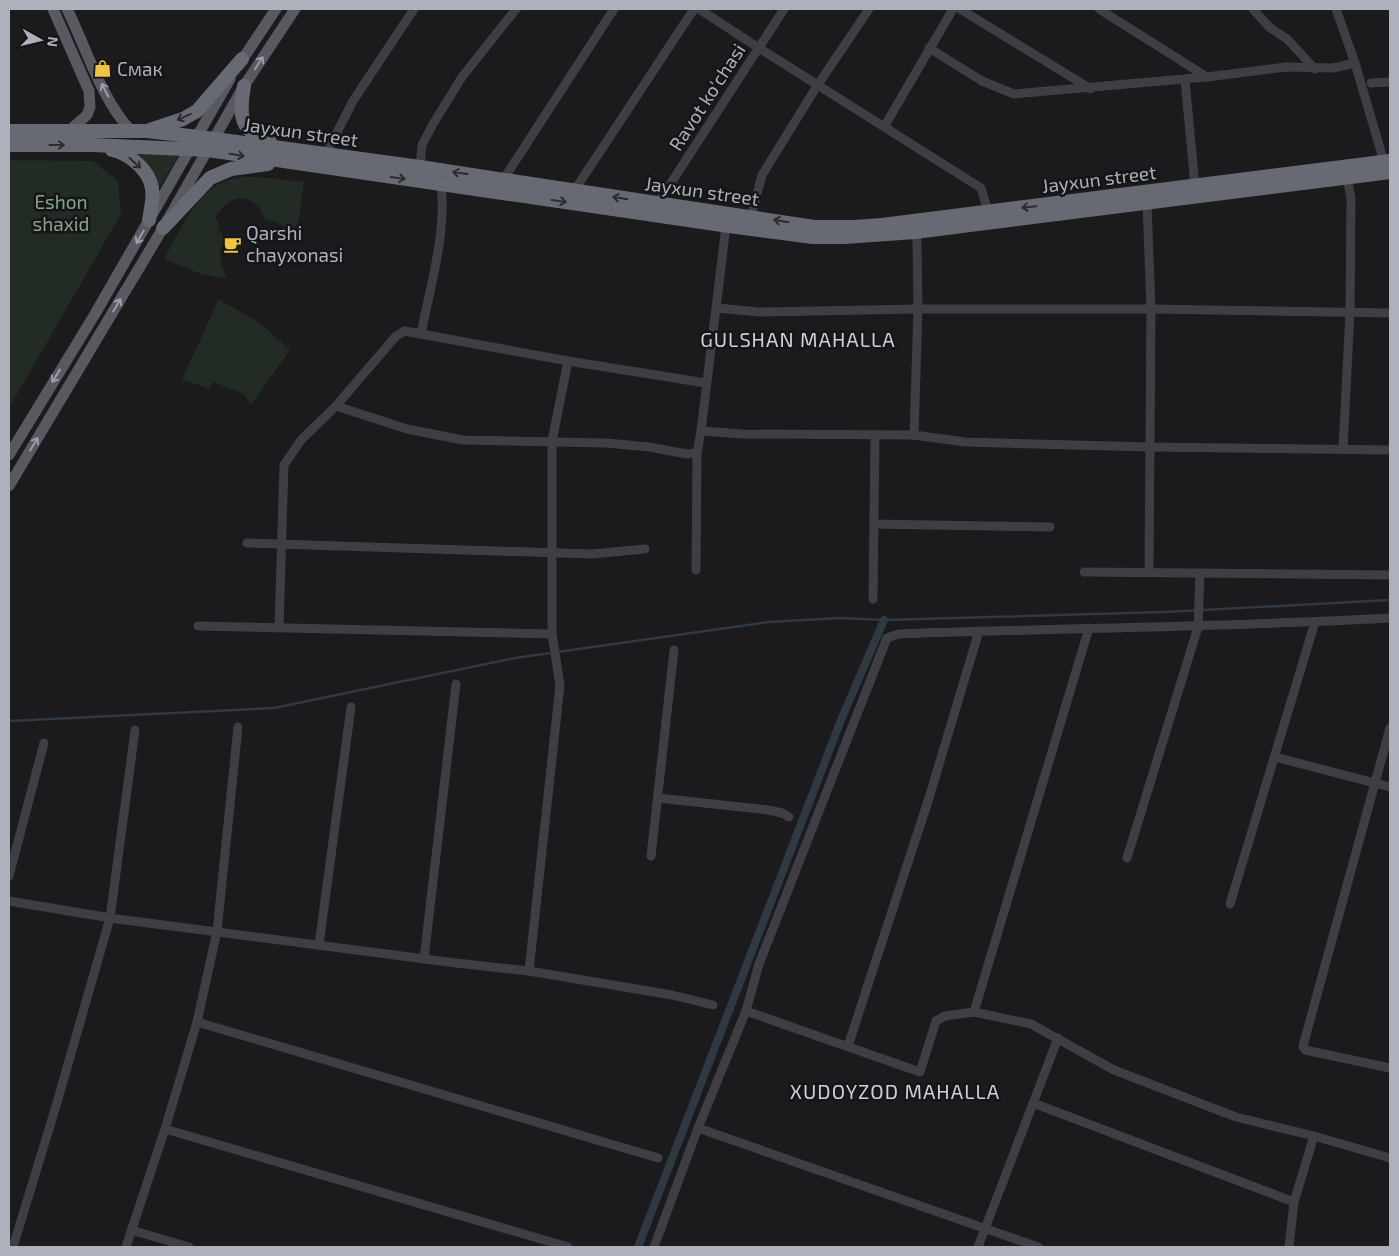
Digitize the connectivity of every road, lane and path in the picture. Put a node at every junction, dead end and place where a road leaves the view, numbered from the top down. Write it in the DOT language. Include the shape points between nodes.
graph roads {
  1 [pos="53,9"];
  2 [pos="67,9"];
  3 [pos="276,9"];
  4 [pos="294,9"];
  5 [pos="414,9"];
  6 [pos="516,9"];
  7 [pos="614,9"];
  8 [pos="694,9"];
  9 [pos="699,9"];
  10 [pos="784,9"];
  11 [pos="869,9"];
  12 [pos="953,9"];
  13 [pos="960,9"];
  14 [pos="1099,9"];
  15 [pos="1253,9"];
  16 [pos="1336,9"];
  17 [pos="758,48"];
  18 [pos="929,48"];
  19 [pos="242,59"];
  20 [pos="1354,63"];
  21 [pos="1315,69"];
  22 [pos="1207,77"];
  23 [pos="1185,80"];
  24 [pos="1371,82"];
  25 [pos="1390,82"];
  26 [pos="244,86"];
  27 [pos="817,86"];
  28 [pos="1091,89"];
  29 [pos="884,127"];
  30 [pos="70,130"];
  31 [pos="9,131"];
  32 [pos="131,131"];
  33 [pos="147,131"];
  34 [pos="194,143"];
  35 [pos="211,144"];
  36 [pos="9,145"];
  37 [pos="92,145"];
  38 [pos="326,154"];
  39 [pos="288,156"];
  40 [pos="1388,165"];
  41 [pos="420,167"];
  42 [pos="1347,177"];
  43 [pos="503,180"];
  44 [pos="441,185"];
  45 [pos="1195,186"];
  46 [pos="574,191"];
  47 [pos="658,203"];
  48 [pos="1147,203"];
  49 [pos="988,211"];
  50 [pos="751,216"];
  51 [pos="150,220"];
  52 [pos="726,226"];
  53 [pos="163,228"];
  54 [pos="915,232"];
  55 [pos="717,308"];
  56 [pos="918,308"];
  57 [pos="1151,309"];
  58 [pos="1350,312"];
  59 [pos="1390,313"];
  60 [pos="421,334"];
  61 [pos="568,361"];
  62 [pos="706,383"];
  63 [pos="336,406"];
  64 [pos="702,431"];
  65 [pos="875,435"];
  66 [pos="914,435"];
  67 [pos="552,441"];
  68 [pos="1150,447"];
  69 [pos="1343,449"];
  70 [pos="1390,450"];
  71 [pos="697,453"];
  72 [pos="9,455"];
  73 [pos="9,486"];
  74 [pos="874,524"];
  75 [pos="1050,527"];
  76 [pos="247,543"];
  77 [pos="282,545"];
  78 [pos="645,549"];
  79 [pos="552,553"];
  80 [pos="696,570"];
  81 [pos="1084,572"];
  82 [pos="1149,572"];
  83 [pos="1200,573"];
  84 [pos="1390,575"];
  85 [pos="873,599"];
  86 [pos="1390,618"];
  87 [pos="1315,622"];
  88 [pos="1198,623"];
  89 [pos="198,626"];
  90 [pos="279,627"];
  91 [pos="1089,628"];
  92 [pos="979,631"];
  93 [pos="552,634"];
  94 [pos="674,650"];
  95 [pos="456,684"];
  96 [pos="351,707"];
  97 [pos="238,727"];
  98 [pos="1390,728"];
  99 [pos="135,730"];
  100 [pos="44,742"];
  101 [pos="1275,757"];
  102 [pos="1375,784"];
  103 [pos="1390,787"];
  104 [pos="658,798"];
  105 [pos="788,817"];
  106 [pos="651,856"];
  107 [pos="1128,858"];
  108 [pos="9,876"];
  109 [pos="9,901"];
  110 [pos="1230,904"];
  111 [pos="110,918"];
  112 [pos="217,931"];
  113 [pos="319,945"];
  114 [pos="424,959"];
  115 [pos="529,971"];
  116 [pos="713,1005"];
  117 [pos="746,1010"];
  118 [pos="974,1012"];
  119 [pos="197,1022"];
  120 [pos="1058,1038"];
  121 [pos="848,1046"];
  122 [pos="1390,1068"];
  123 [pos="1033,1103"];
  124 [pos="698,1128"];
  125 [pos="165,1129"];
  126 [pos="1314,1136"];
  127 [pos="658,1158"];
  128 [pos="1390,1158"];
  129 [pos="1294,1202"];
  130 [pos="984,1229"];
  131 [pos="132,1230"];
  132 [pos="13,1247"];
  133 [pos="126,1247"];
  134 [pos="189,1247"];
  135 [pos="568,1247"];
  136 [pos="654,1247"];
  137 [pos="978,1247"];
  138 [pos="1038,1247"];
  139 [pos="1289,1247"];
  1 -- 30 [label="main road" via="89,91 87,115"];
  32 -- 2 [label="main road, one-way" via="107,95"];
  3 -- 19 [label="main road"];
  26 -- 4 [label="main road, one-way"];
  5 -- 38 [label="street" via="353,101"];
  6 -- 41 [label="street" via="462,77 433,124 422,145"];
  7 -- 43 [label="street"];
  8 -- 46 [label="street"];
  9 -- 17 [label="street"];
  10 -- 17 [label="street, Ravot ko'chasi"];
  11 -- 27 [label="street"];
  12 -- 18 [label="street"];
  13 -- 28 [label="street"];
  14 -- 22 [label="street"];
  15 -- 21 [label="street"];
  16 -- 20 [label="street"];
  17 -- 27 [label="street"];
  17 -- 47 [label="street, Ravot ko'chasi"];
  18 -- 28 [label="street" via="982,81 1014,94"];
  18 -- 29 [label="street"];
  19 -- 33 [label="highway, one-way" via="197,111"];
  19 -- 34 [label="main road"];
  20 -- 21 [label="street"];
  20 -- 40 [label="street"];
  21 -- 22 [label="street" via="1286,67"];
  22 -- 23 [label="street"];
  23 -- 28 [label="street"];
  23 -- 45 [label="street"];
  24 -- 25 [label="street"];
  26 -- 35 [label="main road"];
  26 -- 39 [label="highway" via="240,108 250,132"];
  27 -- 29 [label="street"];
  27 -- 50 [label="street" via="762,175"];
  29 -- 49 [label="street" via="981,188"];
  30 -- 31 [label="highway, Jayxun street"];
  30 -- 32 [label="highway, Jayxun street"];
  32 -- 33 [label="highway, Jayxun street"];
  33 -- 34 [label="highway, Jayxun street"];
  34 -- 35 [label="highway, Jayxun street"];
  34 -- 37 [label="highway, Jayxun street"];
  34 -- 51 [label="main road"];
  35 -- 39 [label="highway, Jayxun street"];
  35 -- 53 [label="main road"];
  36 -- 37 [label="highway, Jayxun street, one-way"];
  37 -- 51 [label="highway, one-way" via="122,152 140,166 150,181"];
  38 -- 39 [label="highway, Jayxun street"];
  38 -- 41 [label="highway, Jayxun street"];
  39 -- 44 [label="highway, Jayxun street, one-way"];
  39 -- 53 [label="highway" via="231,169 210,178"];
  40 -- 42 [label="highway, Jayxun street"];
  40 -- 45 [label="highway, Jayxun street"];
  43 -- 41 [label="highway, Jayxun street, one-way"];
  42 -- 48 [label="highway, Jayxun street"];
  42 -- 58 [label="street" via="1350,198"];
  43 -- 46 [label="highway, Jayxun street"];
  44 -- 52 [label="highway, Jayxun street, one-way"];
  44 -- 60 [label="street" via="442,227"];
  45 -- 49 [label="highway, Jayxun street, one-way"];
  47 -- 46 [label="highway, Jayxun street, one-way"];
  47 -- 50 [label="highway, Jayxun street"];
  48 -- 54 [label="highway, Jayxun street"];
  48 -- 57 [label="street"];
  49 -- 50 [label="highway, Jayxun street, one-way" via="854,227 814,227"];
  51 -- 72 [label="main road, one-way"];
  52 -- 54 [label="highway, Jayxun street" via="813,237"];
  52 -- 55 [label="street"];
  73 -- 53 [label="main road, one-way"];
  54 -- 56 [label="street"];
  55 -- 56 [label="street" via="759,312"];
  55 -- 62 [label="street"];
  56 -- 57 [label="street"];
  56 -- 66 [label="street"];
  57 -- 58 [label="street"];
  57 -- 68 [label="street"];
  58 -- 59 [label="street"];
  58 -- 69 [label="street"];
  60 -- 61 [label="street"];
  60 -- 63 [label="street" via="405,332 396,336"];
  61 -- 62 [label="street"];
  61 -- 67 [label="street"];
  62 -- 64 [label="street"];
  63 -- 67 [label="street" via="407,429 463,440"];
  63 -- 77 [label="street" via="300,440 284,464"];
  64 -- 65 [label="street"];
  64 -- 71 [label="street"];
  65 -- 66 [label="street"];
  65 -- 74 [label="street"];
  66 -- 68 [label="street" via="965,442"];
  67 -- 71 [label="street" via="606,442"];
  67 -- 79 [label="street"];
  68 -- 69 [label="street"];
  68 -- 82 [label="street"];
  69 -- 70 [label="street"];
  71 -- 80 [label="street"];
  74 -- 75 [label="street"];
  74 -- 85 [label="street"];
  76 -- 77 [label="street"];
  77 -- 79 [label="street"];
  77 -- 90 [label="street"];
  78 -- 79 [label="street" via="592,554"];
  79 -- 93 [label="street"];
  81 -- 82 [label="street"];
  82 -- 83 [label="street"];
  83 -- 84 [label="street"];
  83 -- 88 [label="street"];
  86 -- 87 [label="street"];
  87 -- 88 [label="street"];
  87 -- 101 [label="street"];
  88 -- 91 [label="street"];
  88 -- 107 [label="street"];
  89 -- 90 [label="street"];
  90 -- 93 [label="street"];
  91 -- 92 [label="street"];
  91 -- 118 [label="street"];
  92 -- 117 [label="street" via="899,634 887,638 759,964"];
  92 -- 121 [label="street" via="929,798"];
  93 -- 115 [label="street" via="560,685"];
  94 -- 104 [label="street"];
  95 -- 114 [label="street"];
  96 -- 113 [label="street"];
  97 -- 112 [label="street"];
  98 -- 102 [label="street"];
  99 -- 111 [label="street"];
  100 -- 108 [label="street"];
  101 -- 102 [label="street"];
  101 -- 110 [label="street"];
  102 -- 103 [label="street"];
  102 -- 122 [label="street" via="1303,1046 1306,1050"];
  104 -- 105 [label="street" via="768,810"];
  104 -- 106 [label="street"];
  109 -- 111 [label="street"];
  111 -- 112 [label="street"];
  111 -- 132 [label="street"];
  112 -- 113 [label="street"];
  112 -- 119 [label="street"];
  113 -- 114 [label="street"];
  114 -- 115 [label="street"];
  115 -- 116 [label="street"];
  117 -- 121 [label="street"];
  117 -- 124 [label="street"];
  118 -- 120 [label="street" via="1031,1024"];
  118 -- 121 [label="street" via="945,1016 936,1021 920,1072"];
  119 -- 125 [label="street"];
  119 -- 127 [label="street"];
  120 -- 123 [label="street"];
  120 -- 126 [label="street" via="1114,1070 1201,1104 1236,1117"];
  123 -- 129 [label="street"];
  123 -- 130 [label="street"];
  124 -- 130 [label="street"];
  124 -- 136 [label="street"];
  125 -- 131 [label="street"];
  125 -- 135 [label="street"];
  126 -- 128 [label="street"];
  126 -- 129 [label="street"];
  129 -- 139 [label="street"];
  130 -- 137 [label="street"];
  130 -- 138 [label="street"];
  131 -- 133 [label="street"];
  131 -- 134 [label="street"];
}
